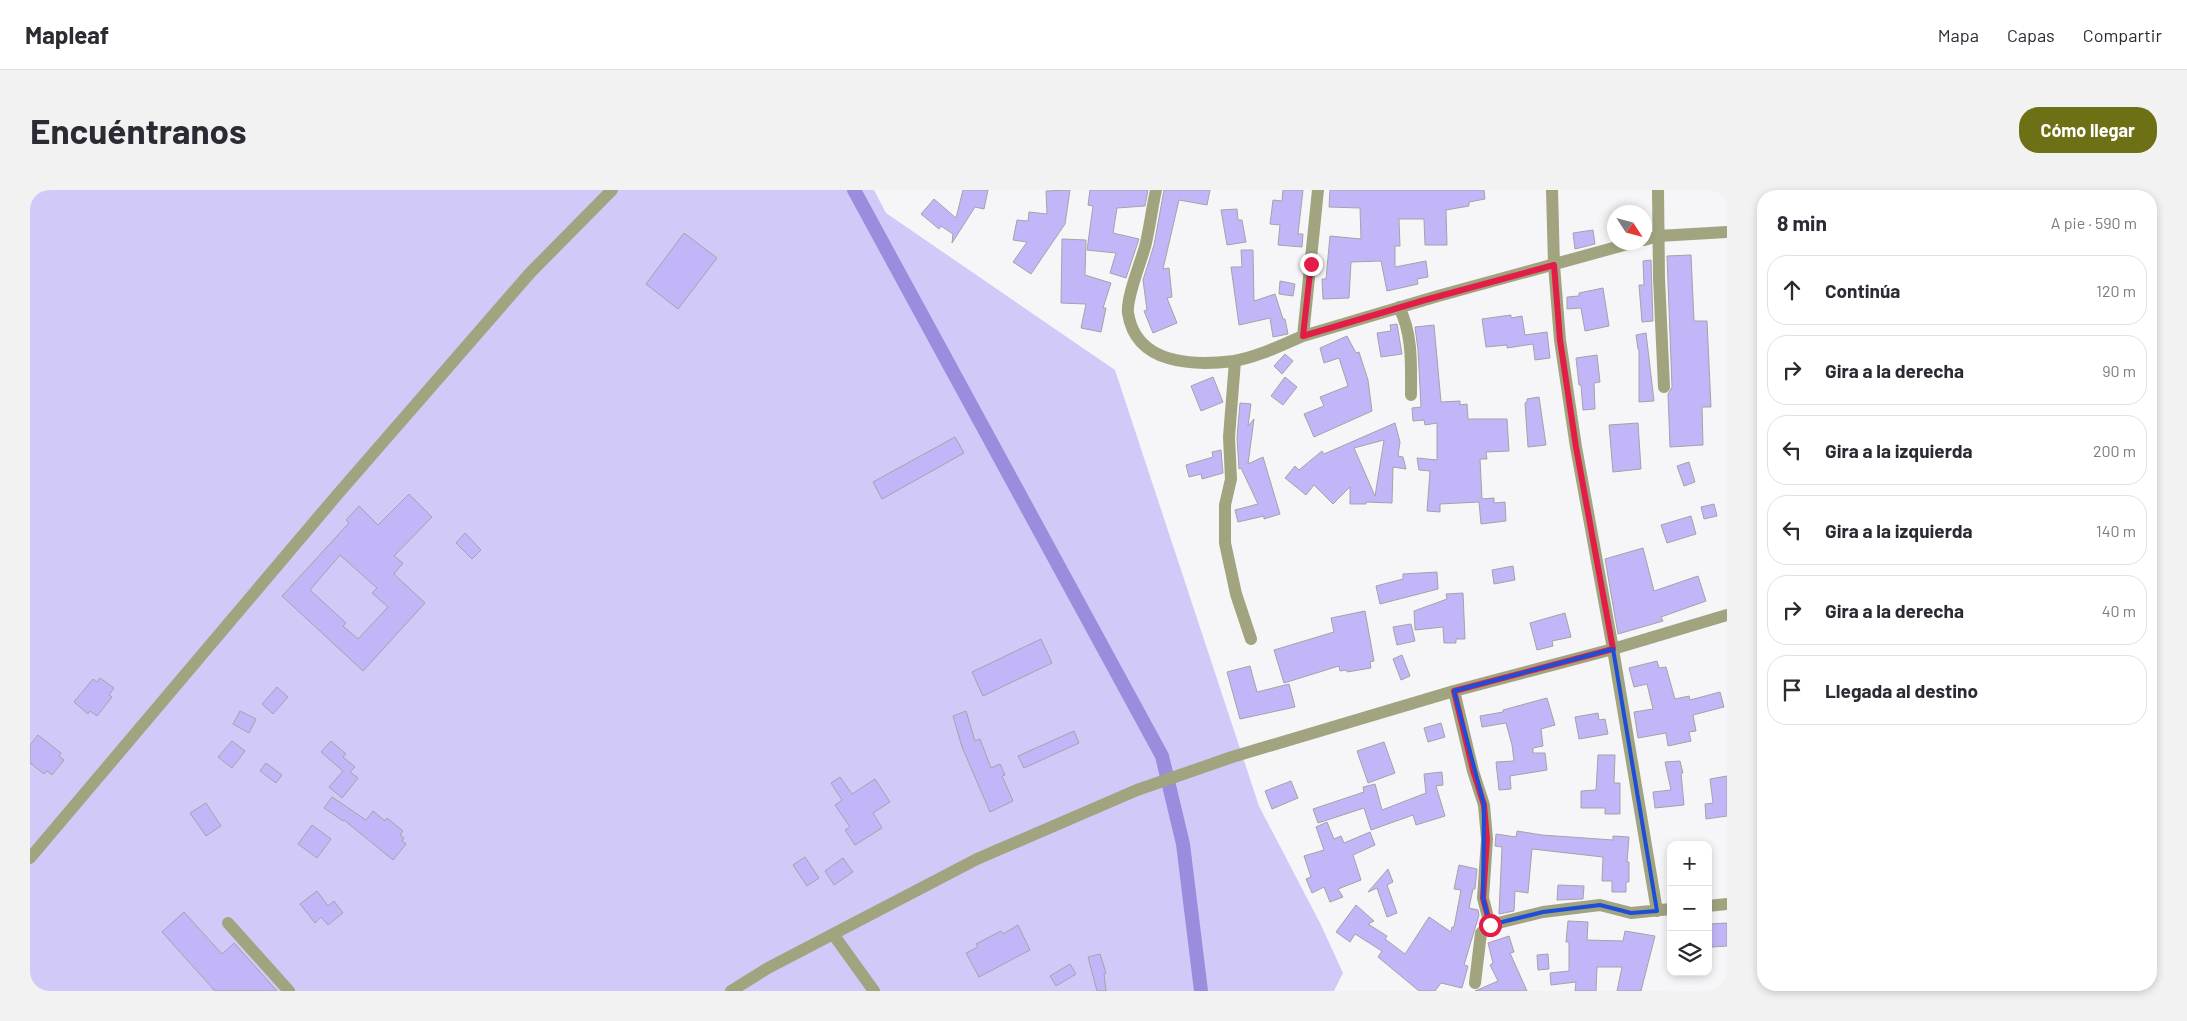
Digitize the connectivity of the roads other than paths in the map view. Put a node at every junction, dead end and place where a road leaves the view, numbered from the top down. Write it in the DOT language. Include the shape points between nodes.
graph roads {
  1 [pos="612,190"];
  2 [pos="1156,190"];
  3 [pos="1318,190"];
  4 [pos="1552,190"];
  5 [pos="1658,190"];
  6 [pos="1727,232"];
  7 [pos="1658,236"];
  8 [pos="1652,238"];
  9 [pos="1607,250"];
  10 [pos="1554,265"];
  11 [pos="1399,307"];
  12 [pos="1303,336"];
  13 [pos="1235,360"];
  14 [pos="1664,387"];
  15 [pos="1411,396"];
  16 [pos="1727,615"];
  17 [pos="1251,639"];
  18 [pos="1613,649"];
  19 [pos="1454,691"];
  20 [pos="30,858"];
  21 [pos="1727,904"];
  22 [pos="1712,906"];
  23 [pos="1667,910"];
  24 [pos="1657,911"];
  25 [pos="228,924"];
  26 [pos="1490,925"];
  27 [pos="833,934"];
  28 [pos="1475,983"];
  29 [pos="289,991"];
  30 [pos="732,991"];
  31 [pos="874,991"];
  1 -- 20 [label="street" via="523,281"];
  2 -- 13 [label="street" via="1128,312 1135,333 1162,357 1182,363"];
  3 -- 12 [label="street"];
  4 -- 10 [label="street"];
  5 -- 7 [label="street"];
  6 -- 7 [label="street"];
  7 -- 8 [label="street"];
  7 -- 14 [label="street"];
  9 -- 10 [label="street"];
  10 -- 11 [label="street"];
  10 -- 18 [label="street" via="1560,340 1576,447"];
  11 -- 12 [label="street"];
  11 -- 15 [label="street" via="1407,322 1411,348"];
  12 -- 13 [label="street" via="1260,354"];
  13 -- 17 [label="street" via="1225,543 1236,594"];
  16 -- 18 [label="street"];
  18 -- 19 [label="street"];
  18 -- 24 [label="street"];
  19 -- 26 [label="street" via="1484,805 1487,839 1483,898"];
  19 -- 27 [label="street" via="1232,757 1137,790 977,859"];
  21 -- 22 [label="street"];
  23 -- 24 [label="street"];
  24 -- 26 [label="street" via="1632,913 1600,906 1543,912"];
  25 -- 29 [label="street"];
  26 -- 28 [label="street" via="1482,932"];
  27 -- 30 [label="street"];
  27 -- 31 [label="street"];
}
